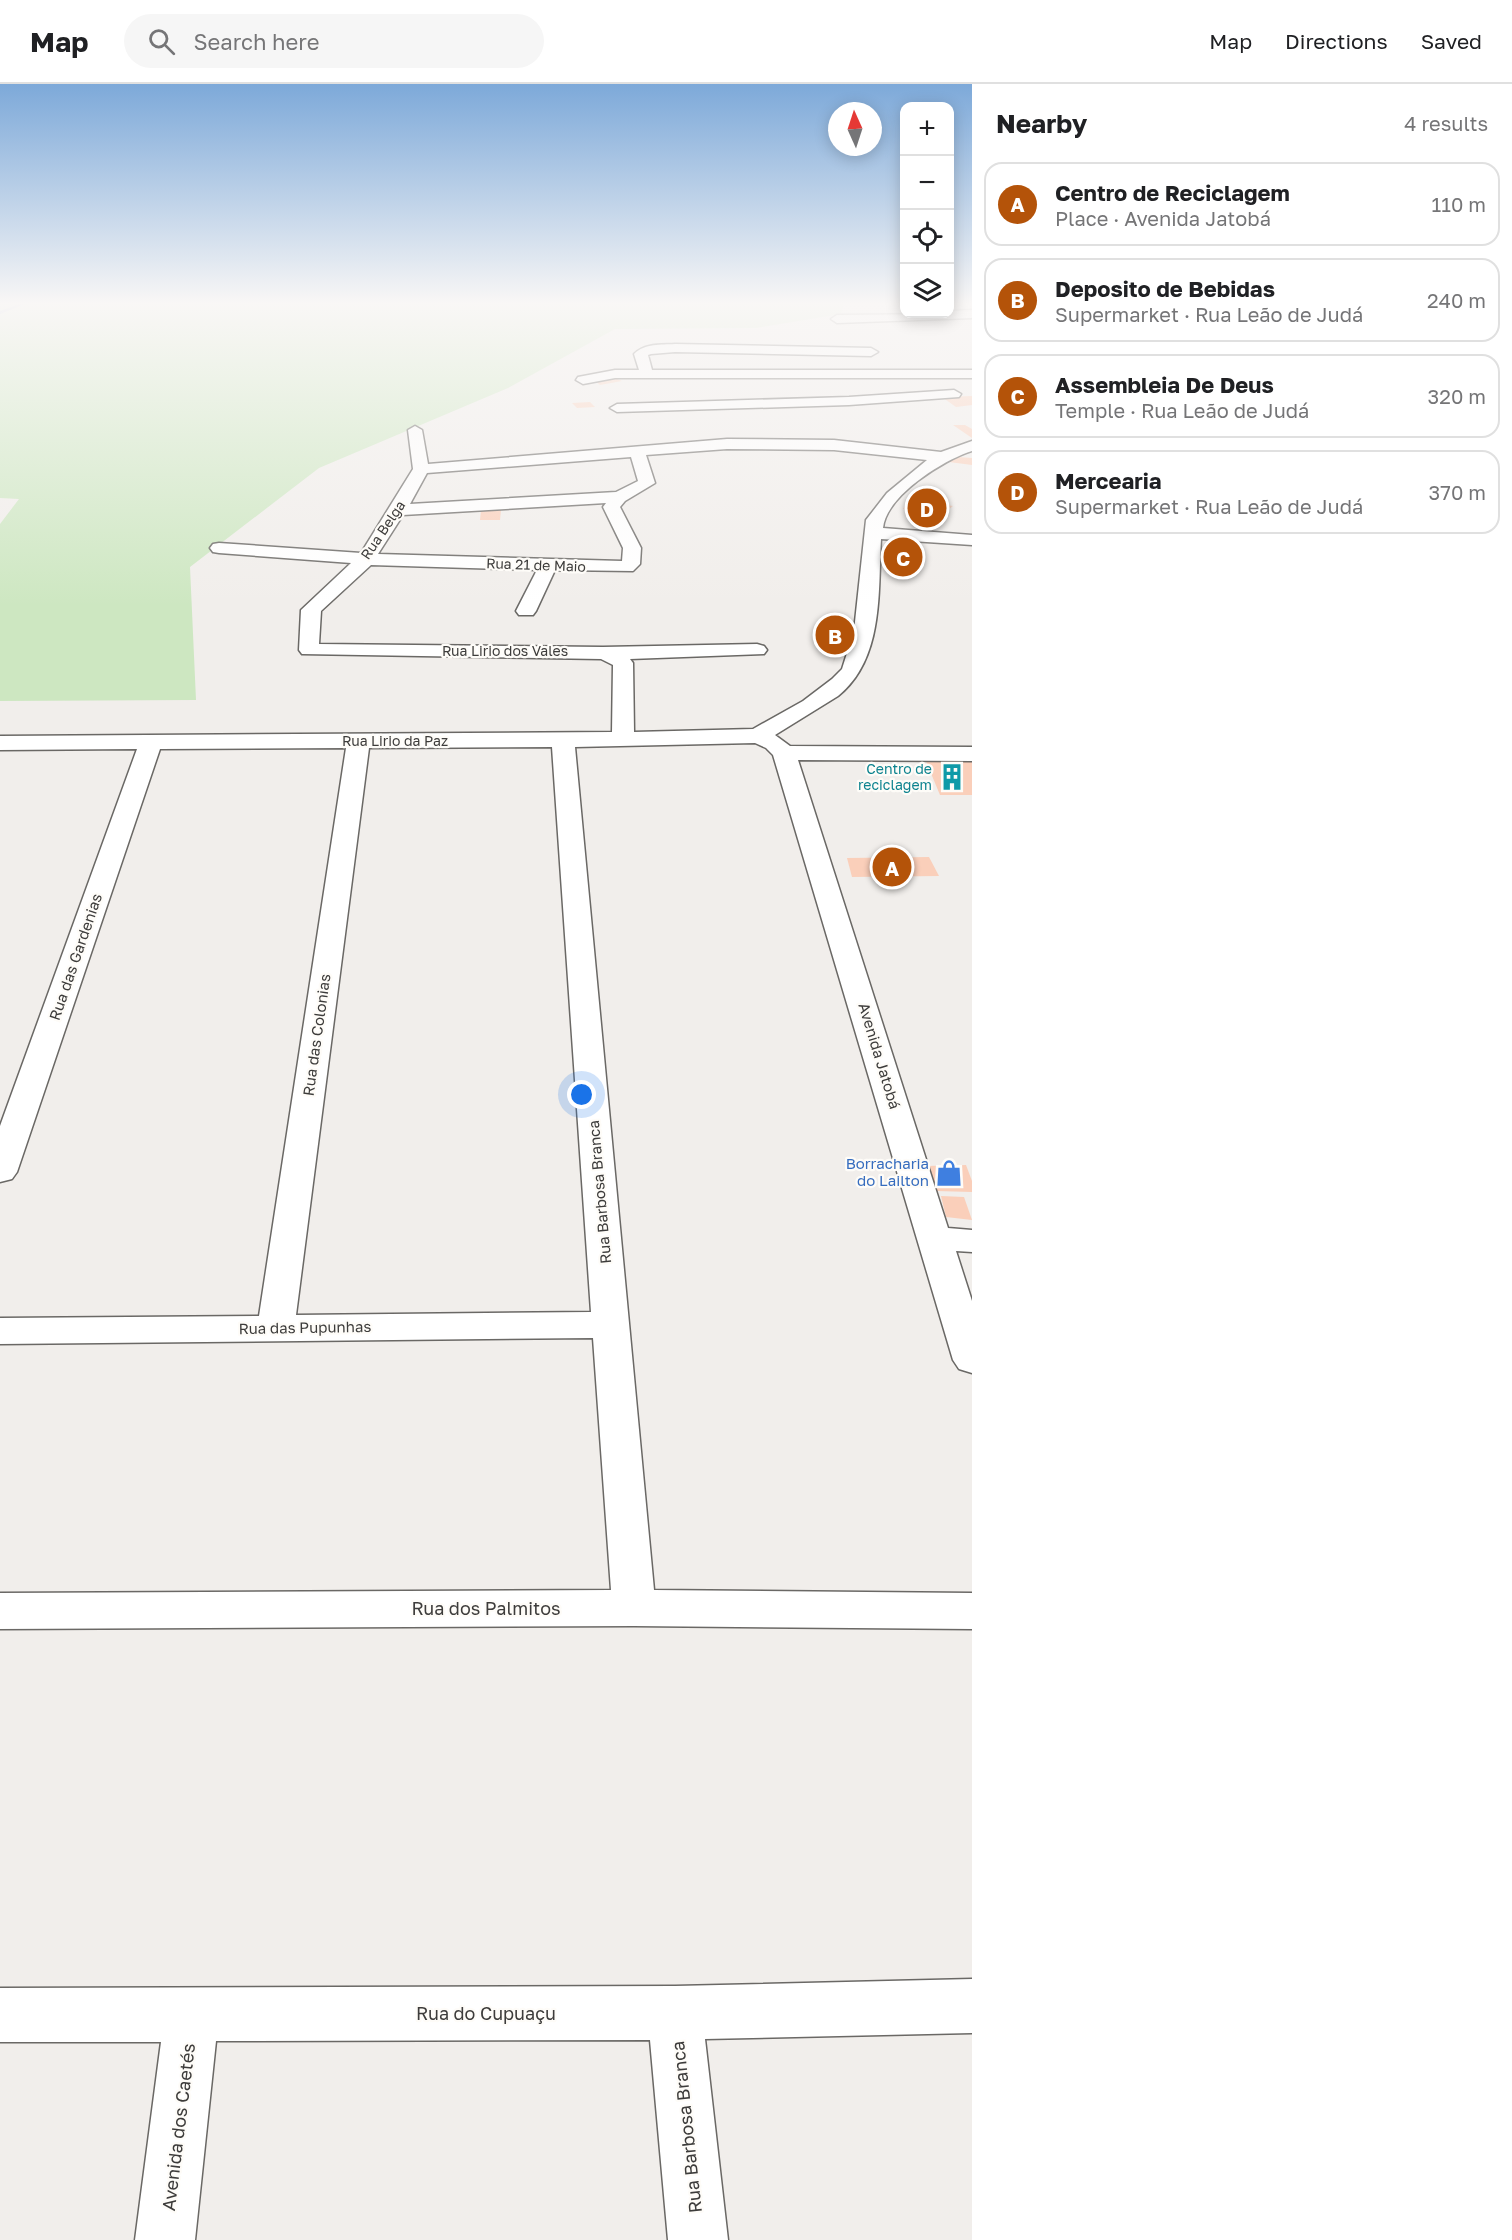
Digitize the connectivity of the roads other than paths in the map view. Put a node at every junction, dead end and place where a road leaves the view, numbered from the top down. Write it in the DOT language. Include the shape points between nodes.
graph roads {
  1 [pos="612,405"];
  2 [pos="415,430"];
  3 [pos="972,446"];
  4 [pos="660,448"];
  5 [pos="637,452"];
  6 [pos="942,457"];
  7 [pos="421,469"];
  8 [pos="619,497"];
  9 [pos="398,510"];
  10 [pos="873,532"];
  11 [pos="972,540"];
  12 [pos="219,548"];
  13 [pos="366,559"];
  14 [pos="548,566"];
  15 [pos="526,611"];
  16 [pos="309,650"];
  17 [pos="757,650"];
  18 [pos="603,653"];
  19 [pos="758,736"];
  20 [pos="623,739"];
  21 [pos="563,740"];
  22 [pos="151,742"];
  23 [pos="358,742"];
  24 [pos="0,743"];
  25 [pos="784,753"];
  26 [pos="972,754"];
  27 [pos="0,1172"];
  28 [pos="935,1238"];
  29 [pos="972,1241"];
  30 [pos="610,1325"];
  31 [pos="276,1329"];
  32 [pos="0,1331"];
  33 [pos="972,1360"];
  34 [pos="634,1608"];
  35 [pos="0,1611"];
  36 [pos="972,1611"];
  37 [pos="972,2006"];
  38 [pos="675,2013"];
  39 [pos="0,2015"];
  40 [pos="192,2015"];
  41 [pos="165,2240"];
  42 [pos="698,2240"];
  1 -- 4 [label="street"];
  2 -- 7 [label="street"];
  3 -- 6 [label="street"];
  4 -- 5 [label="street"];
  4 -- 6 [label="street" via="812,445"];
  5 -- 7 [label="street"];
  5 -- 8 [label="street" via="647,483"];
  6 -- 10 [label="street" via="900,489 875,520"];
  7 -- 9 [label="street, Rua Belga"];
  8 -- 9 [label="street"];
  8 -- 14 [label="street, Rua 21 de Maio" via="610,507 632,548 631,564 619,568"];
  9 -- 13 [label="street, Rua Belga"];
  10 -- 11 [label="street"];
  10 -- 19 [label="street" via="863,640 855,668 817,701"];
  12 -- 13 [label="street, Rua 21 de Maio"];
  13 -- 14 [label="street, Rua 21 de Maio"];
  13 -- 16 [label="street, Rua Belga" via="311,610"];
  14 -- 15 [label="street"];
  16 -- 18 [label="street, Rua Lirio dos Vales"];
  17 -- 18 [label="street, Rua Lirio dos Vales"];
  18 -- 20 [label="street" via="623,663"];
  19 -- 20 [label="street, Rua Lirio da Paz"];
  19 -- 25 [label="street"];
  20 -- 21 [label="street, Rua Lirio da Paz"];
  21 -- 23 [label="street, Rua Lirio da Paz"];
  21 -- 30 [label="street, Rua Barbosa Branca"];
  22 -- 23 [label="street, Rua Lirio da Paz"];
  22 -- 24 [label="street, Rua Lirio da Paz"];
  22 -- 27 [label="street, Rua das Gardenias"];
  23 -- 31 [label="street, Rua das Colonias"];
  25 -- 26 [label="street"];
  25 -- 28 [label="street, Avenida Jatobá"];
  28 -- 29 [label="street"];
  28 -- 33 [label="street, Avenida Jatobá"];
  30 -- 31 [label="street, Rua das Pupunhas"];
  30 -- 34 [label="street, Rua Barbosa Branca"];
  31 -- 32 [label="street, Rua das Pupunhas"];
  34 -- 35 [label="street, Rua dos Palmitos"];
  34 -- 36 [label="street, Rua dos Palmitos"];
  37 -- 38 [label="street, Rua do Cupuaçu"];
  38 -- 40 [label="street, Rua do Cupuaçu"];
  38 -- 42 [label="street, Rua Barbosa Branca"];
  39 -- 40 [label="street, Rua do Cupuaçu"];
  40 -- 41 [label="street, Avenida dos Caetés"];
}
